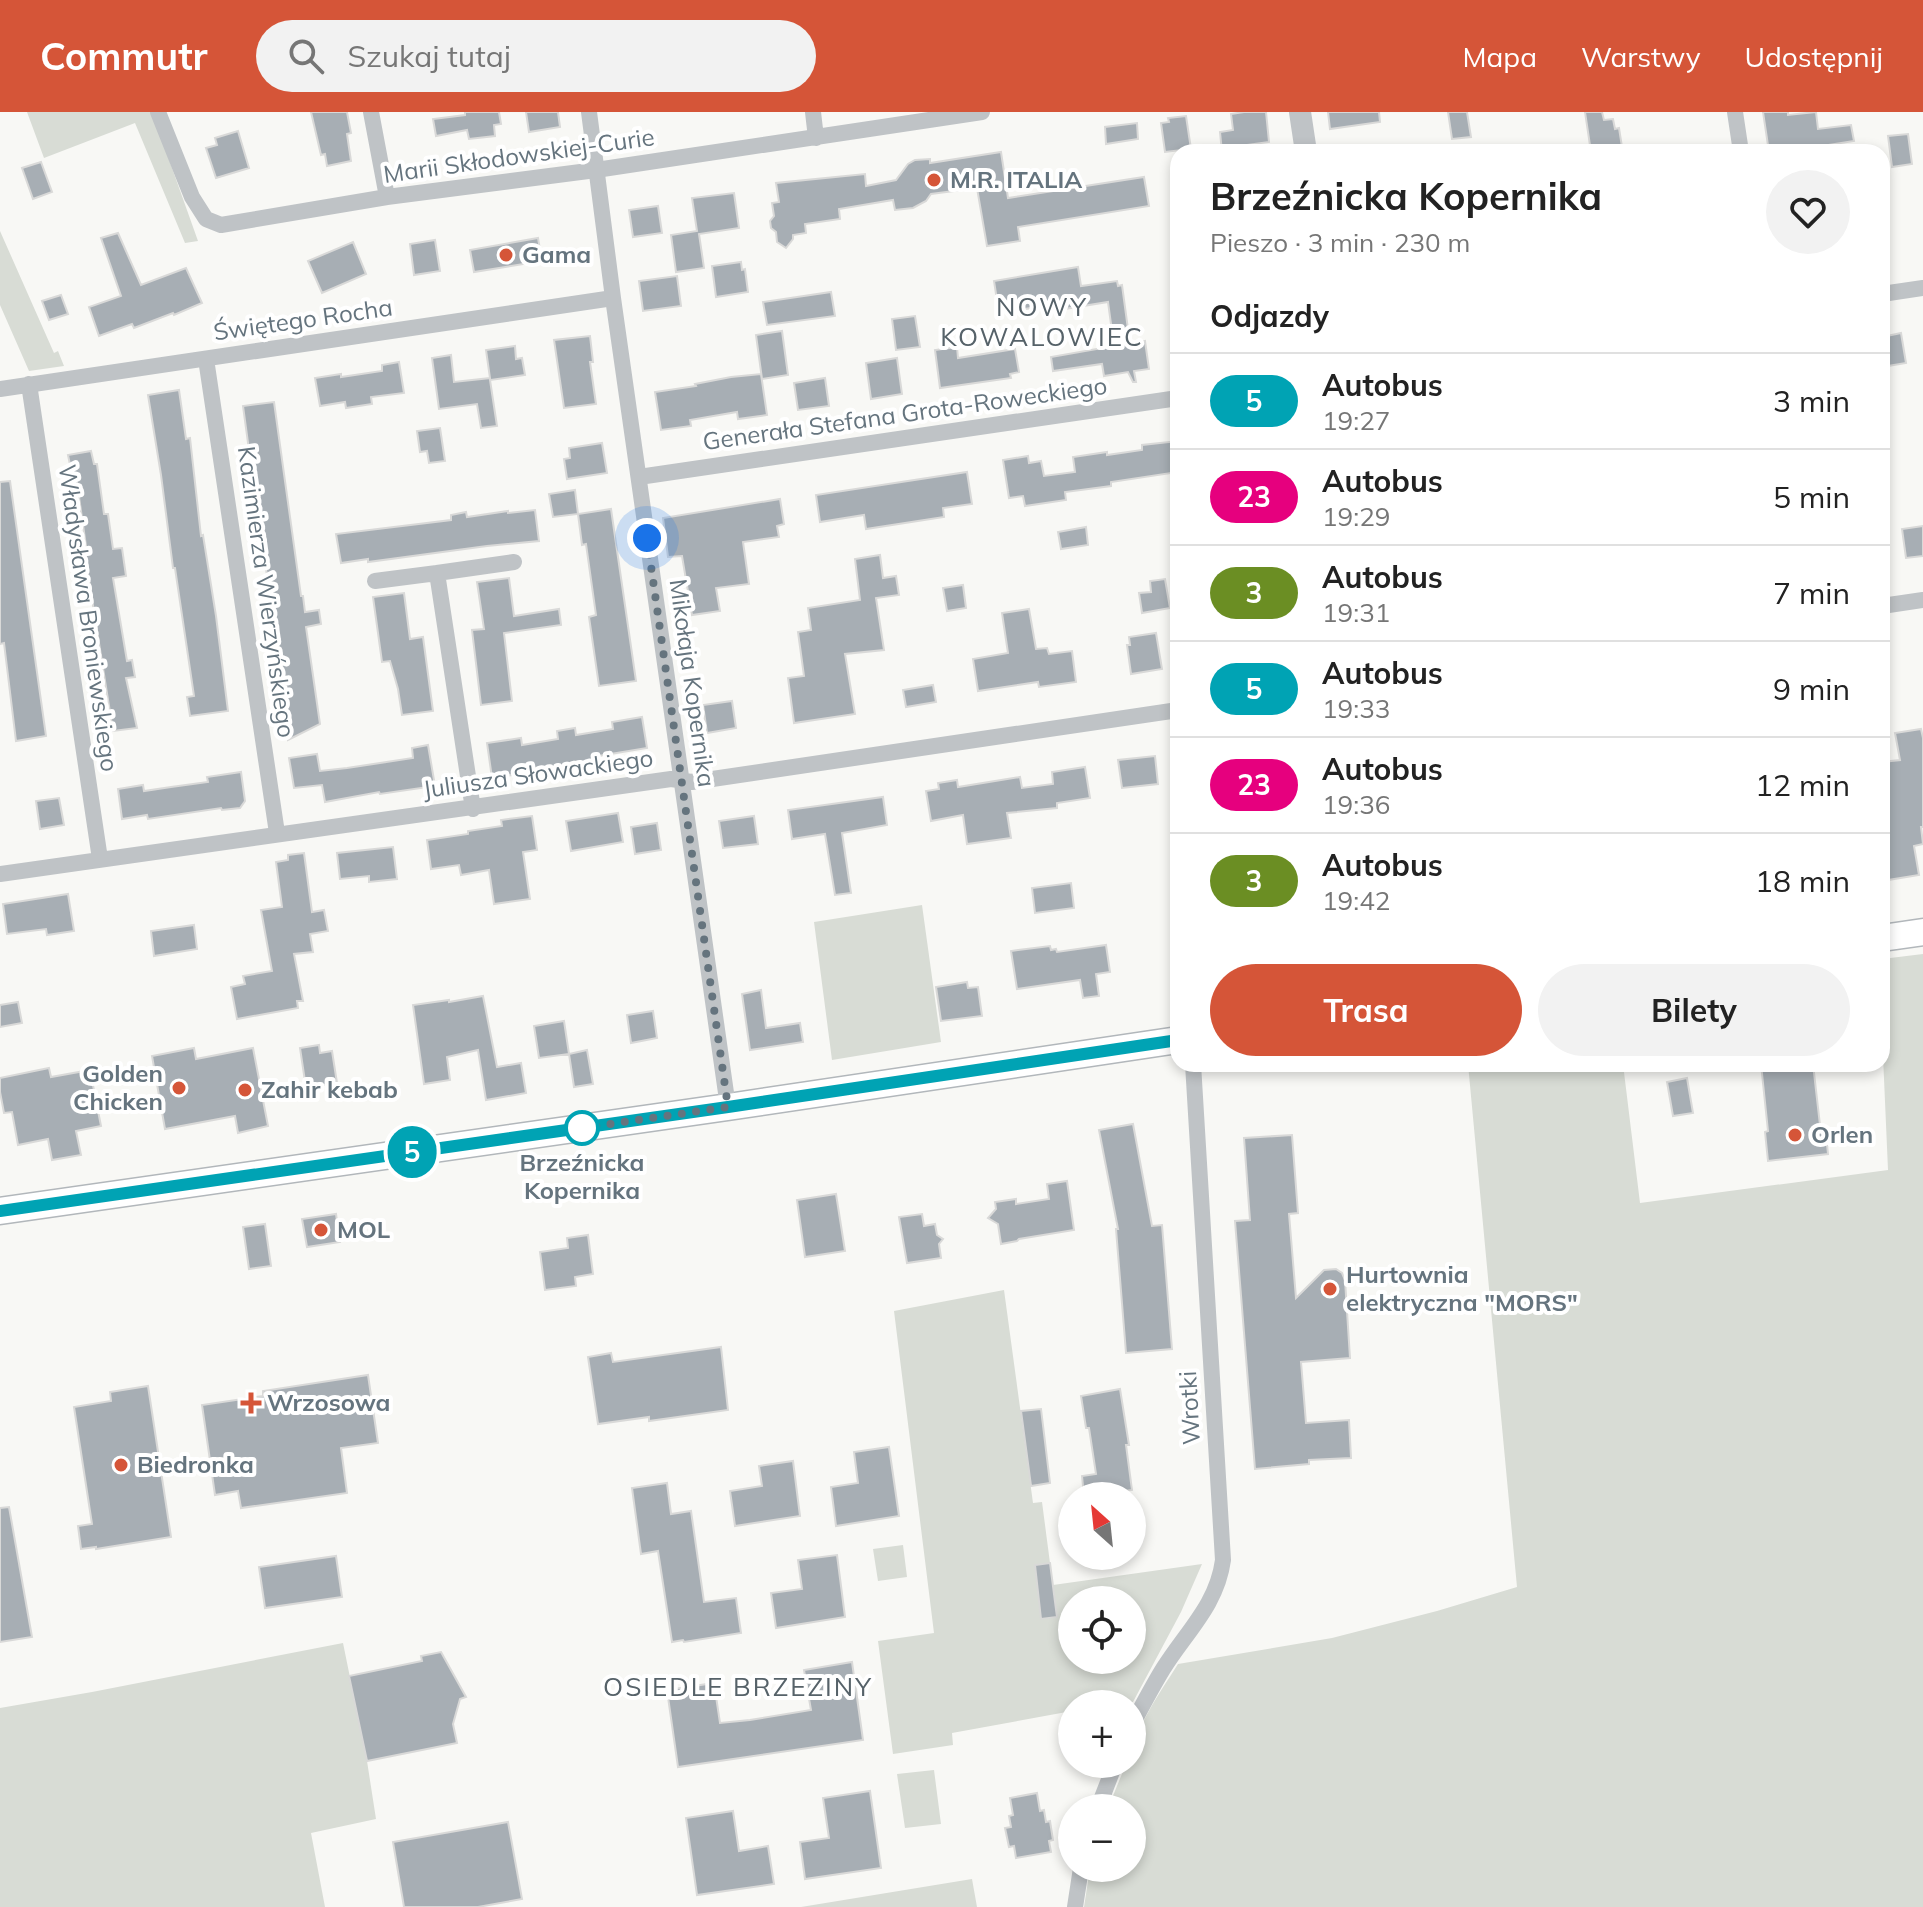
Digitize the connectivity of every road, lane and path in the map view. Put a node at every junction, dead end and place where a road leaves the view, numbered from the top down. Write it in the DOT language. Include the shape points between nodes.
graph roads {
  1 [pos="158,112"];
  2 [pos="371,112"];
  3 [pos="589,112"];
  4 [pos="813,112"];
  5 [pos="982,112"];
  6 [pos="1300,112"];
  7 [pos="1735,112"];
  8 [pos="816,138"];
  9 [pos="1305,144"];
  10 [pos="1740,144"];
  11 [pos="596,170"];
  12 [pos="387,197"];
  13 [pos="1923,288"];
  14 [pos="1890,293"];
  15 [pos="613,298"];
  16 [pos="206,359"];
  17 [pos="29,384"];
  18 [pos="0,389"];
  19 [pos="1170,399"];
  20 [pos="639,477"];
  21 [pos="514,562"];
  22 [pos="437,573"];
  23 [pos="375,581"];
  24 [pos="1923,600"];
  25 [pos="1890,605"];
  26 [pos="1170,711"];
  27 [pos="681,781"];
  28 [pos="473,809"];
  29 [pos="277,833"];
  30 [pos="100,859"];
  31 [pos="0,874"];
  32 [pos="1923,932"];
  33 [pos="1890,937"];
  34 [pos="1170,1041"];
  35 [pos="1193,1072"];
  36 [pos="728,1107"];
  37 [pos="0,1211"];
  38 [pos="1146,1700"];
  39 [pos="1079,1882"];
  40 [pos="1075,1907"];
  1 -- 12 [label="street, Marii Skłodowskiej-Curie" via="192,197 206,219 221,225"];
  2 -- 12 [label="street"];
  3 -- 11 [label="street, Mikołaja Kopernika"];
  4 -- 8 [label="street"];
  5 -- 8 [label="street, Marii Skłodowskiej-Curie"];
  6 -- 9 [label="street"];
  7 -- 10 [label="street"];
  8 -- 11 [label="street, Marii Skłodowskiej-Curie"];
  11 -- 12 [label="street, Marii Skłodowskiej-Curie"];
  11 -- 15 [label="street, Mikołaja Kopernika"];
  13 -- 14 [label="street"];
  15 -- 16 [label="street, Świętego Rocha"];
  15 -- 20 [label="street, Mikołaja Kopernika"];
  16 -- 17 [label="street, Świętego Rocha"];
  16 -- 29 [label="street, Kazimierza Wierzyńskiego"];
  17 -- 18 [label="street, Świętego Rocha"];
  17 -- 30 [label="street, Władysława Broniewskiego"];
  19 -- 20 [label="street, Generała Stefana Grota-Roweckiego"];
  20 -- 27 [label="street, Mikołaja Kopernika"];
  21 -- 22 [label="street"];
  22 -- 23 [label="street"];
  22 -- 28 [label="street"];
  24 -- 25 [label="street"];
  26 -- 27 [label="street, Juliusza Słowackiego"];
  27 -- 28 [label="street, Juliusza Słowackiego"];
  27 -- 36 [label="street, Mikołaja Kopernika"];
  28 -- 29 [label="street, Juliusza Słowackiego"];
  29 -- 30 [label="street, Juliusza Słowackiego"];
  30 -- 31 [label="street, Juliusza Słowackiego"];
  32 -- 33 [label="main road"];
  34 -- 36 [label="main road"];
  35 -- 38 [label="street, Wrotki" via="1223,1560 1217,1589"];
  36 -- 37 [label="main road"];
  39 -- 40 [label="street"];
}
